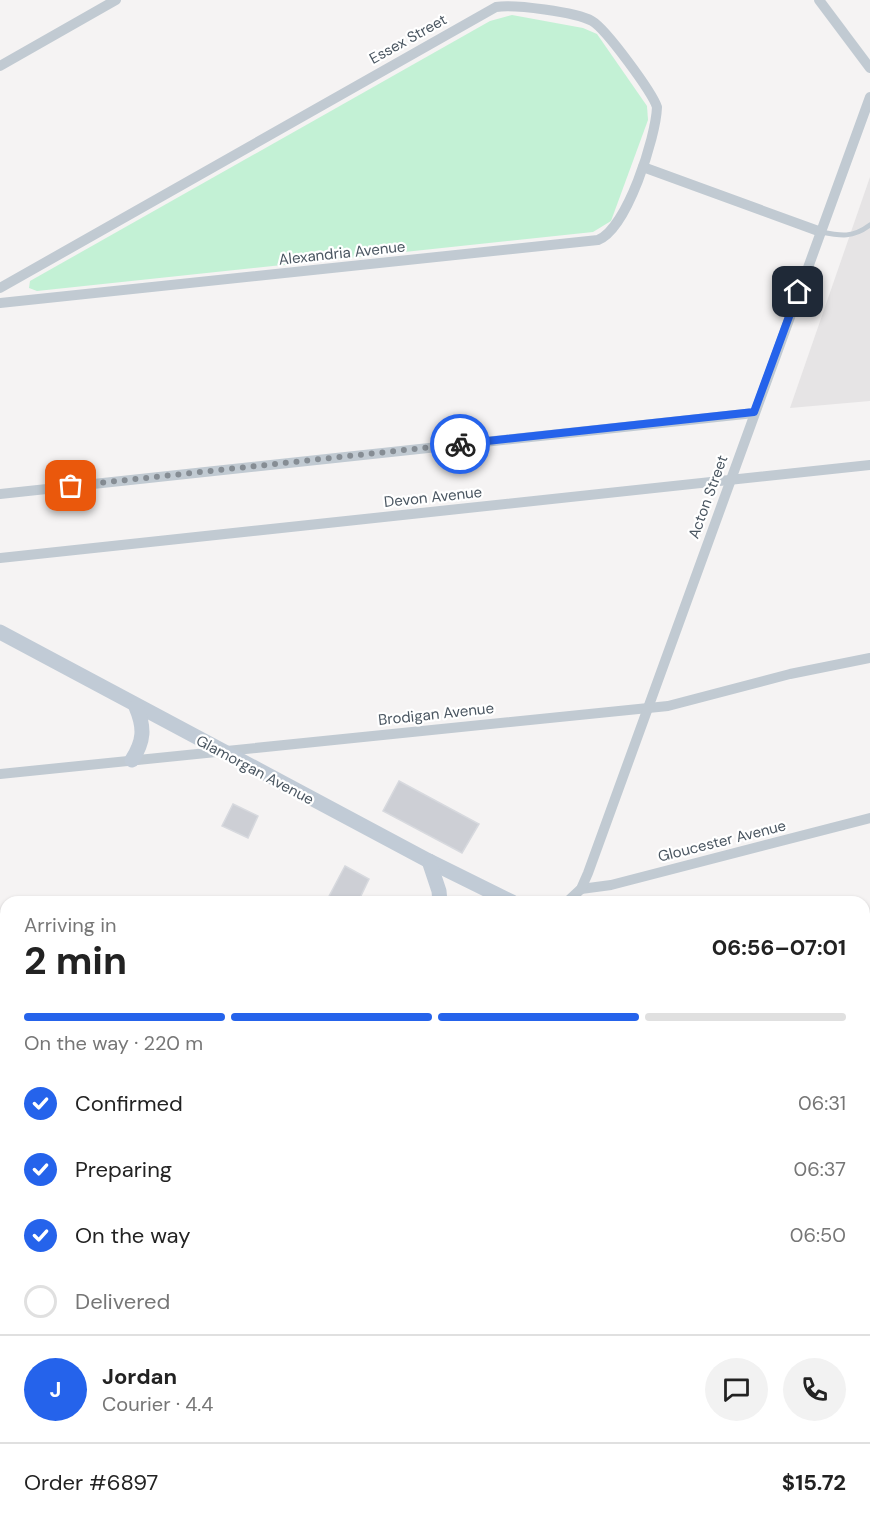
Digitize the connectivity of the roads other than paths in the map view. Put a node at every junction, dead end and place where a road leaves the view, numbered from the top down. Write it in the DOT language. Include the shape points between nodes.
graph roads {
  1 [pos="116,0"];
  2 [pos="819,0"];
  3 [pos="0,66"];
  4 [pos="870,68"];
  5 [pos="870,97"];
  6 [pos="643,167"];
  7 [pos="870,225"];
  8 [pos="821,232"];
  9 [pos="0,288"];
  10 [pos="0,303"];
  11 [pos="754,412"];
  12 [pos="870,465"];
  13 [pos="730,480"];
  14 [pos="0,494"];
  15 [pos="0,558"];
  16 [pos="0,632"];
  17 [pos="870,658"];
  18 [pos="136,707"];
  19 [pos="648,708"];
  20 [pos="219,750"];
  21 [pos="132,760"];
  22 [pos="0,774"];
  23 [pos="870,818"];
  24 [pos="429,861"];
  25 [pos="581,889"];
  26 [pos="439,896"];
  27 [pos="500,896"];
  28 [pos="573,896"];
  1 -- 3 [label="street"];
  2 -- 4 [label="street"];
  5 -- 8 [label="street, Acton Street"];
  6 -- 8 [label="street"];
  6 -- 9 [label="street, Essex Street" via="657,107 603,32 585,18 516,6 496,7"];
  6 -- 10 [label="street, Alexandria Avenue" via="618,224 606,237 588,242"];
  7 -- 8 [label="lane" via="858,234"];
  8 -- 11 [label="street, Acton Street"];
  11 -- 13 [label="street, Acton Street"];
  11 -- 14 [label="street"];
  12 -- 13 [label="street, Devon Avenue"];
  13 -- 15 [label="street, Devon Avenue"];
  13 -- 19 [label="street, Acton Street"];
  16 -- 18 [label="street, Glamorgan Avenue"];
  17 -- 19 [label="street, Brodigan Avenue" via="790,674 689,702"];
  18 -- 20 [label="street, Glamorgan Avenue"];
  18 -- 21 [label="street" via="143,738"];
  19 -- 20 [label="street, Brodigan Avenue"];
  19 -- 25 [label="street, Acton Street"];
  20 -- 21 [label="street, Brodigan Avenue"];
  20 -- 24 [label="street, Glamorgan Avenue"];
  21 -- 22 [label="street, Brodigan Avenue"];
  23 -- 25 [label="street, Gloucester Avenue" via="611,885"];
  24 -- 26 [label="street"];
  24 -- 27 [label="street, Glamorgan Avenue"];
  25 -- 28 [label="street, Acton Street"];
}
